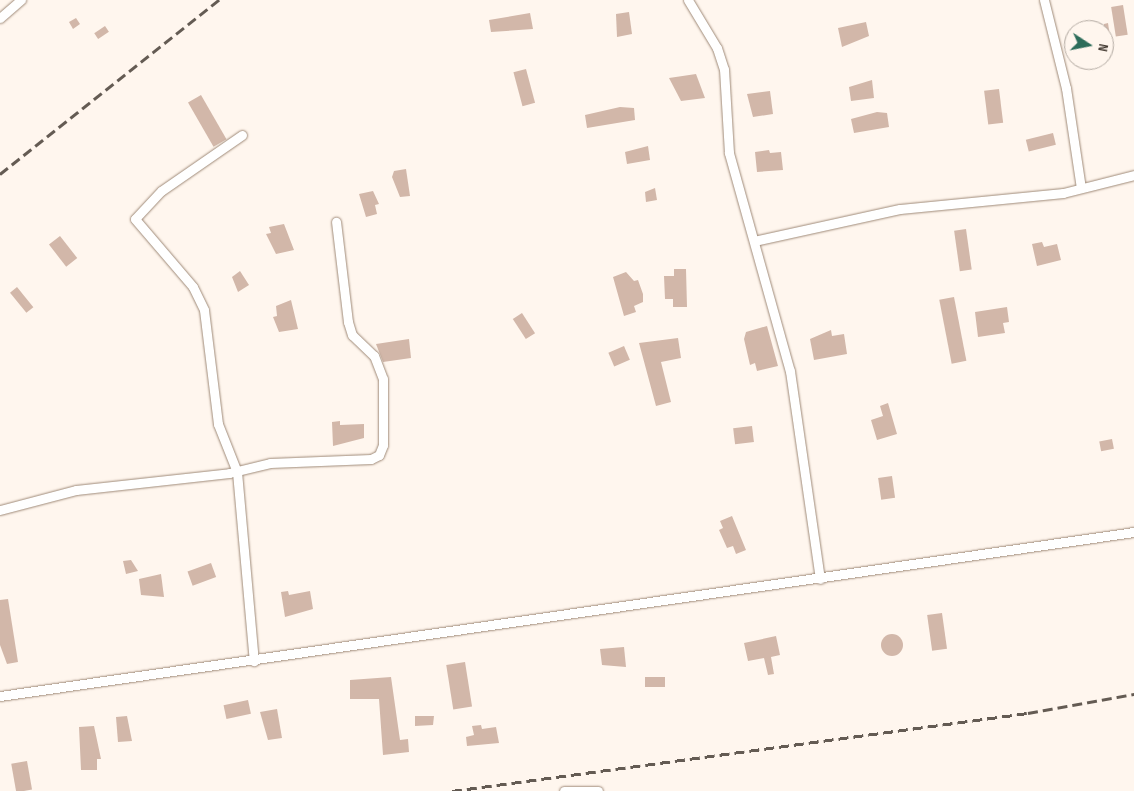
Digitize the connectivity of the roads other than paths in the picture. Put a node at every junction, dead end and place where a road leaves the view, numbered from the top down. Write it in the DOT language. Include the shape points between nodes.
graph roads {
  1 [pos="21,0"];
  2 [pos="688,0"];
  3 [pos="1044,0"];
  4 [pos="0,18"];
  5 [pos="242,135"];
  6 [pos="1134,175"];
  7 [pos="1081,188"];
  8 [pos="336,222"];
  9 [pos="754,241"];
  10 [pos="237,472"];
  11 [pos="0,510"];
  12 [pos="1134,532"];
  13 [pos="820,580"];
  14 [pos="254,661"];
  15 [pos="0,696"];
  16 [pos="564,791"];
  17 [pos="598,791"];
  1 -- 4 [label="street"];
  2 -- 9 [label="street" via="717,48 724,69 729,153"];
  3 -- 7 [label="street" via="1066,88"];
  5 -- 10 [label="street" via="161,191 135,219 193,287 204,310 218,424"];
  6 -- 7 [label="street"];
  7 -- 9 [label="street" via="941,202 800,228"];
  8 -- 10 [label="street" via="348,322 352,335 374,356 382,379 383,444 371,459 270,463"];
  9 -- 13 [label="street" via="790,371"];
  10 -- 11 [label="street" via="76,490"];
  10 -- 14 [label="street"];
  12 -- 13 [label="street"];
  13 -- 14 [label="street"];
  14 -- 15 [label="street"];
  16 -- 17 [label="street"];
}
